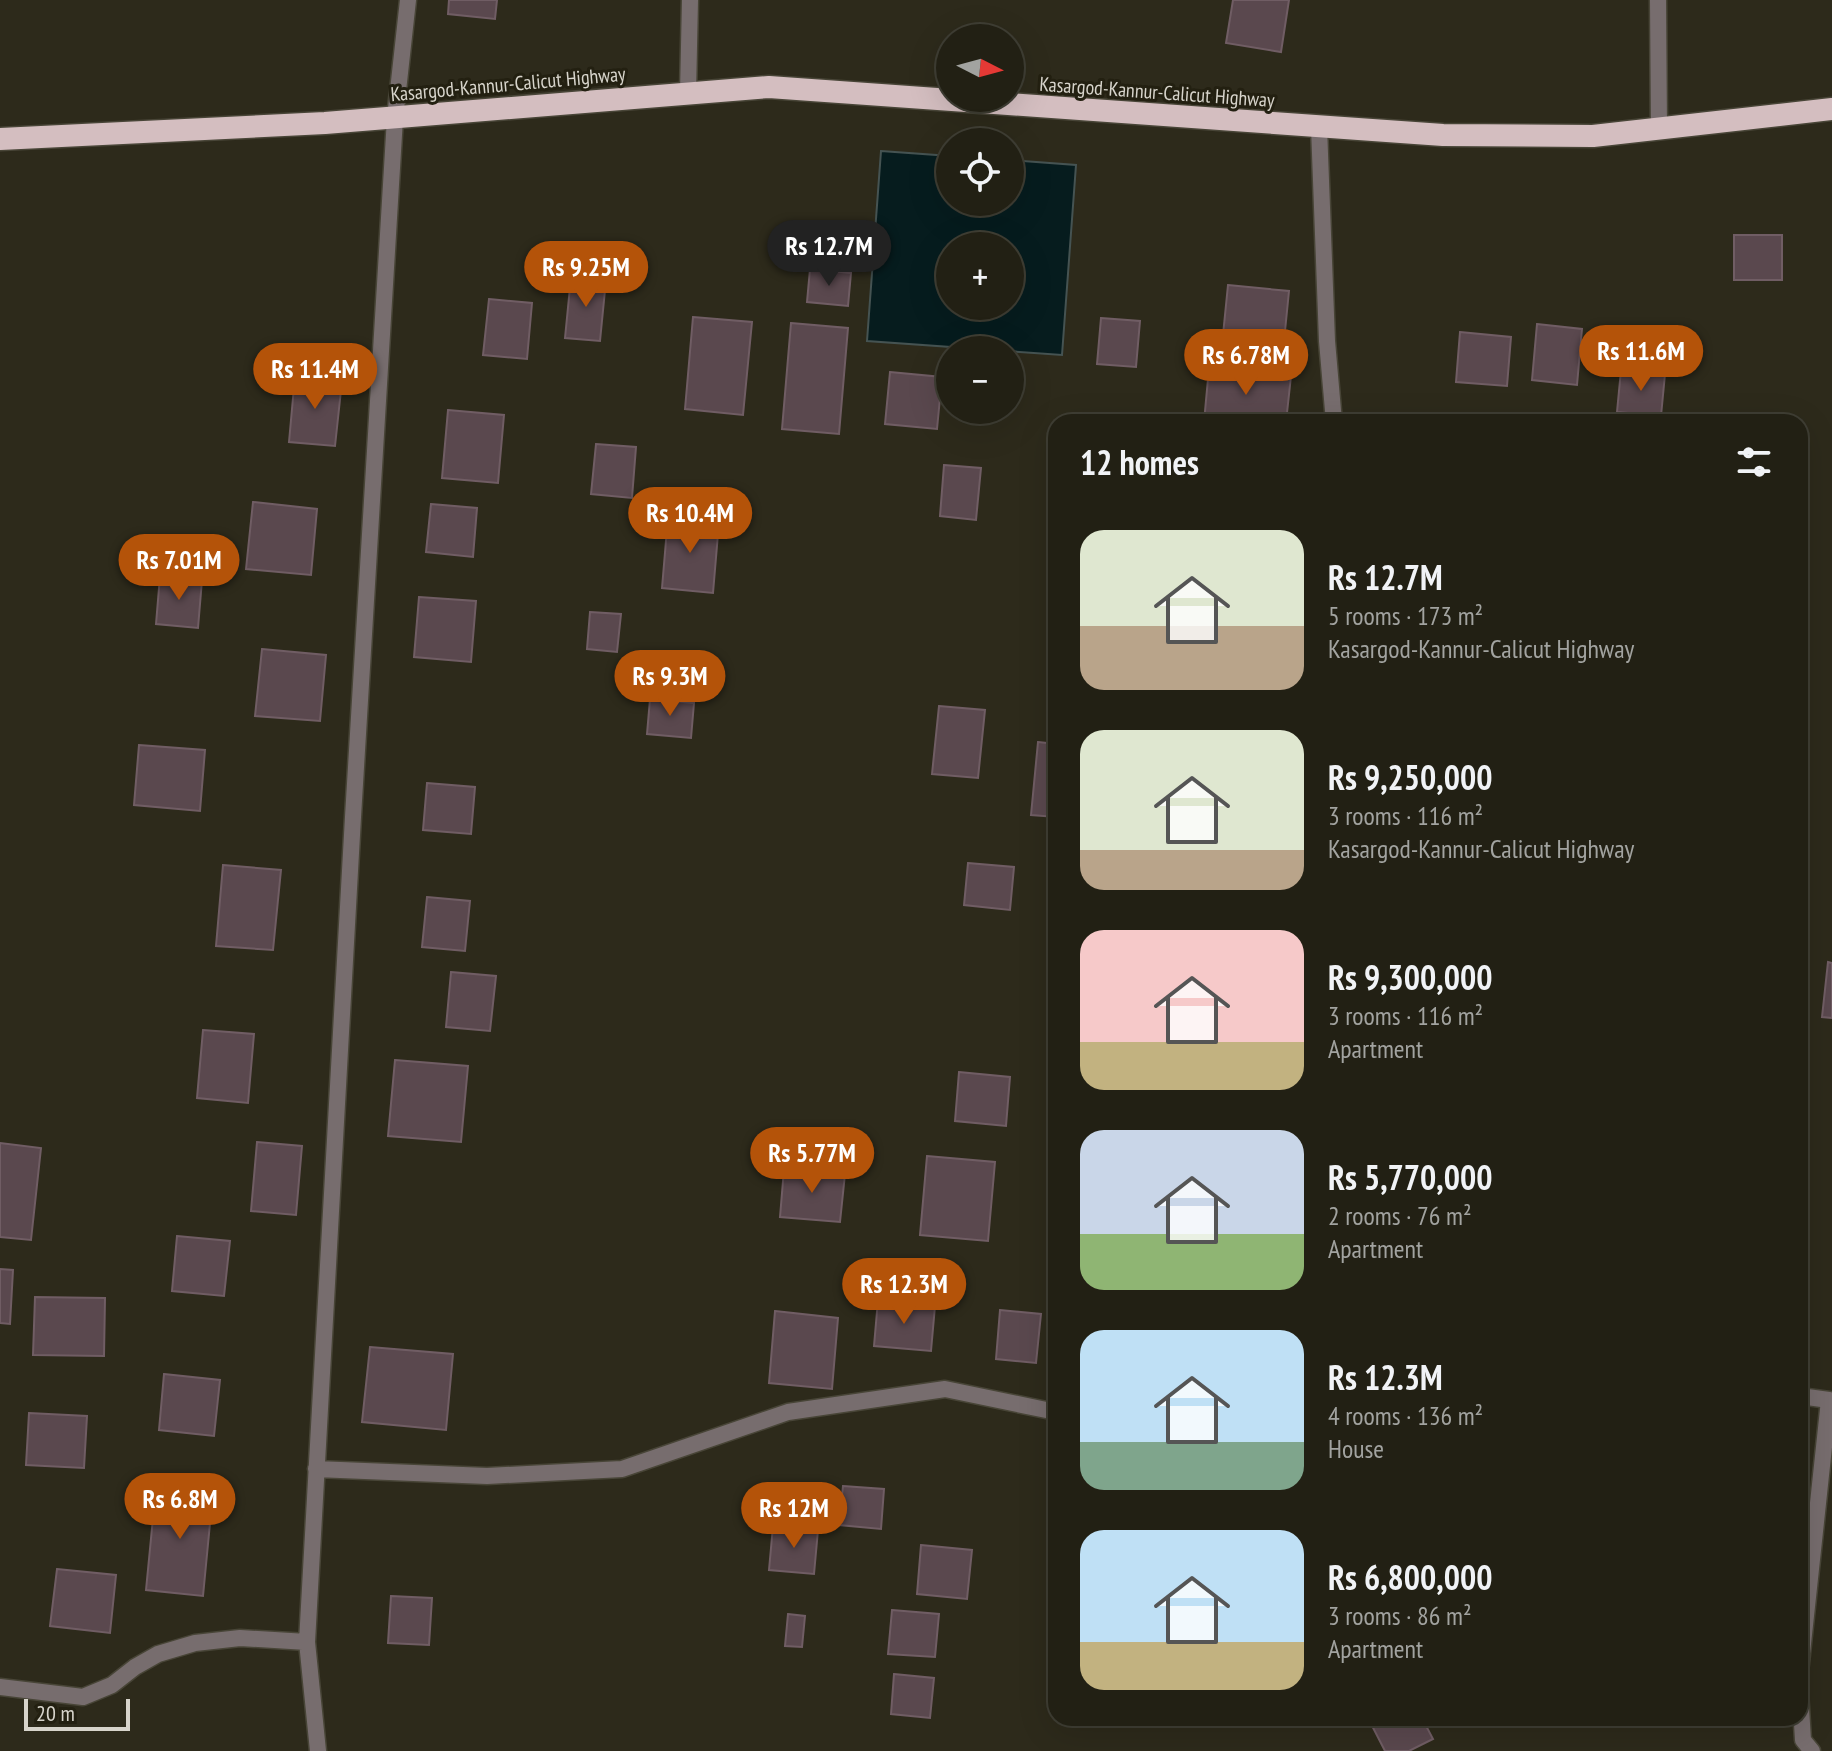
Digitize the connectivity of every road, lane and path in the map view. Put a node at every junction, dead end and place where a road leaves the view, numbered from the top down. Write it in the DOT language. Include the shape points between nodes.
graph roads {
  1 [pos="408,0"];
  2 [pos="690,0"];
  3 [pos="1658,0"];
  4 [pos="688,93"];
  5 [pos="1832,109"];
  6 [pos="395,118"];
  7 [pos="1319,127"];
  8 [pos="1659,129"];
  9 [pos="0,139"];
  10 [pos="1333,414"];
  11 [pos="1808,1397"];
  12 [pos="1830,1400"];
  13 [pos="1048,1410"];
  14 [pos="316,1469"];
  15 [pos="1808,1599"];
  16 [pos="307,1642"];
  17 [pos="0,1687"];
  18 [pos="1802,1726"];
  19 [pos="318,1751"];
  20 [pos="1812,1751"];
  1 -- 6 [label="street"];
  2 -- 4 [label="street"];
  3 -- 8 [label="street"];
  4 -- 6 [label="highway, Kasargod-Kannur-Calicut Highway"];
  4 -- 7 [label="highway, Kasargod-Kannur-Calicut Highway" via="769,87"];
  5 -- 8 [label="highway, Kasargod-Kannur-Calicut Highway"];
  6 -- 9 [label="highway, Kasargod-Kannur-Calicut Highway"];
  6 -- 14 [label="street"];
  7 -- 8 [label="highway, Kasargod-Kannur-Calicut Highway" via="1563,136"];
  7 -- 10 [label="street"];
  11 -- 12 [label="street"];
  12 -- 15 [label="street"];
  13 -- 14 [label="street" via="945,1389 788,1412 622,1469 487,1476"];
  14 -- 16 [label="street"];
  16 -- 17 [label="street" via="240,1638 195,1643 158,1654 112,1685 83,1697"];
  16 -- 19 [label="street"];
  18 -- 20 [label="street" via="1803,1740"];
}
